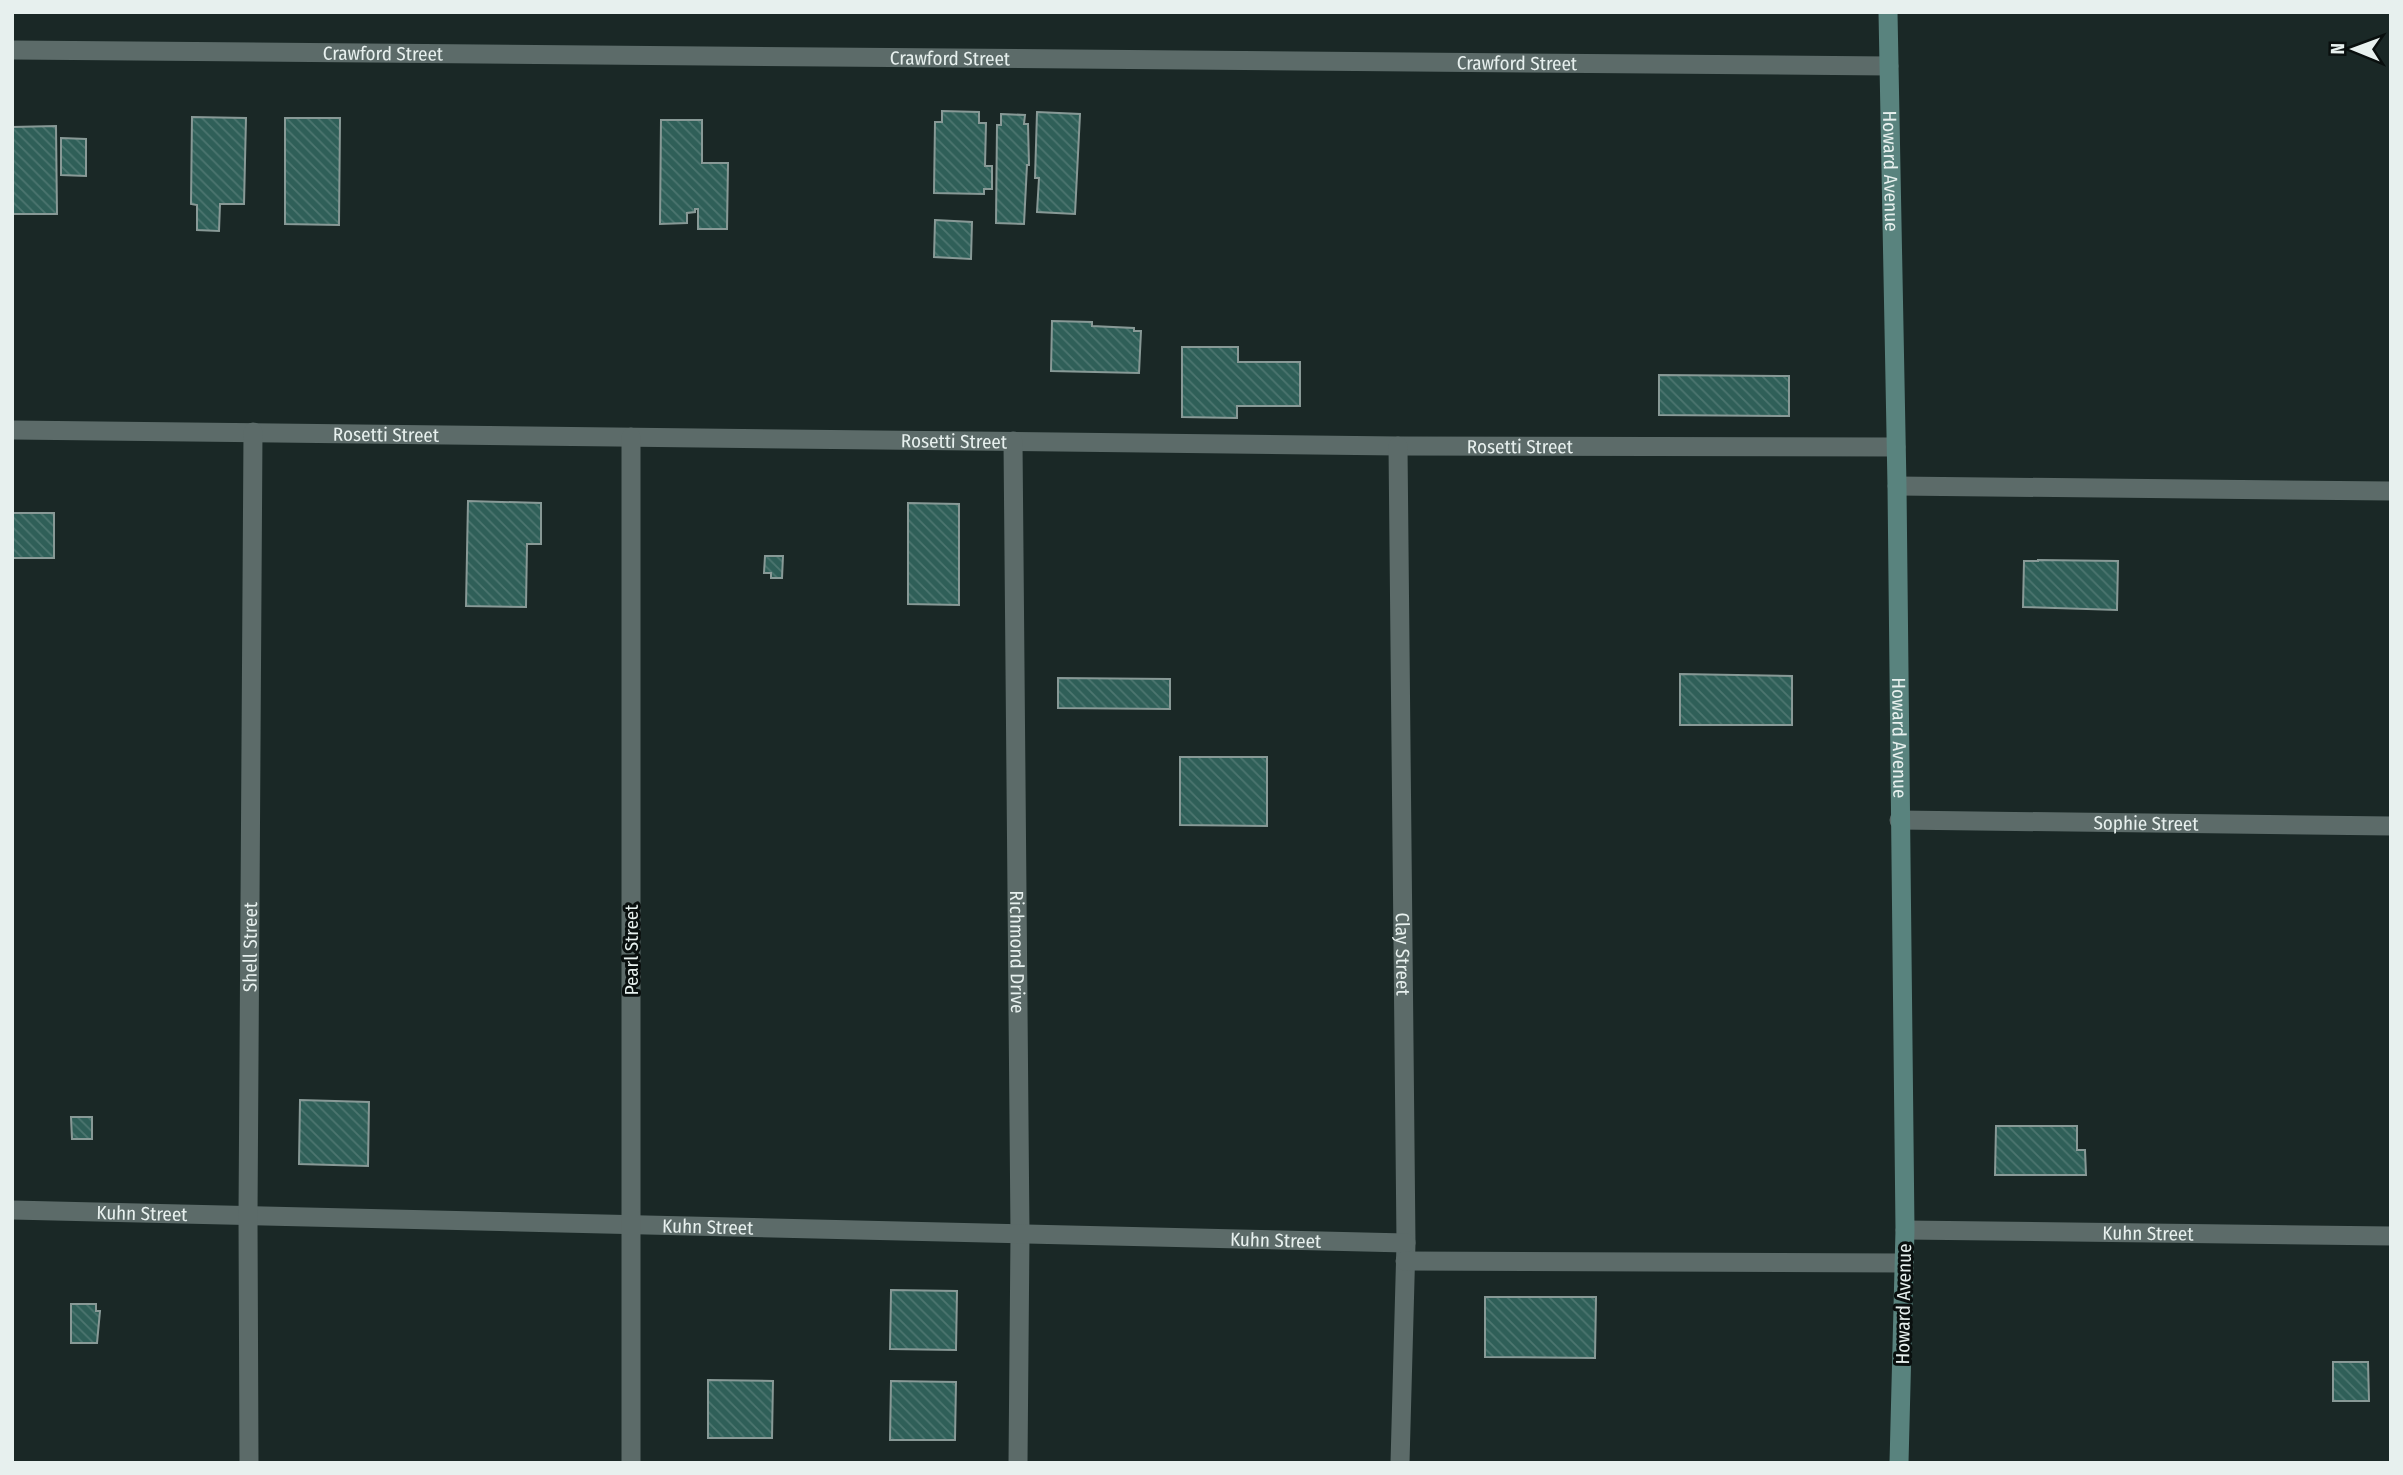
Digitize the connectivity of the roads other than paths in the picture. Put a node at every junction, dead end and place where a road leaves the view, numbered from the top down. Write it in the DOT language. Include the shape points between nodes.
graph roads {
  1 [pos="1888,12"];
  2 [pos="12,50"];
  3 [pos="1889,66"];
  4 [pos="12,430"];
  5 [pos="253,432"];
  6 [pos="631,437"];
  7 [pos="1013,441"];
  8 [pos="1398,446"];
  9 [pos="1896,447"];
  10 [pos="1897,486"];
  11 [pos="2391,491"];
  12 [pos="1899,820"];
  13 [pos="2391,826"];
  14 [pos="12,1210"];
  15 [pos="248,1216"];
  16 [pos="630,1224"];
  17 [pos="1905,1230"];
  18 [pos="1020,1234"];
  19 [pos="2391,1236"];
  20 [pos="1405,1252"];
  21 [pos="1904,1263"];
  22 [pos="249,1463"];
  23 [pos="631,1463"];
  24 [pos="1018,1463"];
  25 [pos="1400,1463"];
  26 [pos="1899,1463"];
  1 -- 3 [label="main road, Howard Avenue"];
  2 -- 3 [label="street, Crawford Street"];
  3 -- 9 [label="main road, Howard Avenue"];
  4 -- 5 [label="street, Rosetti Street"];
  5 -- 6 [label="street, Rosetti Street"];
  5 -- 15 [label="street, Shell Street"];
  6 -- 7 [label="street, Rosetti Street"];
  6 -- 16 [label="street, Pearl Street"];
  7 -- 8 [label="street, Rosetti Street"];
  7 -- 18 [label="street, Richmond Drive"];
  8 -- 9 [label="street, Rosetti Street"];
  8 -- 20 [label="street, Clay Street"];
  9 -- 10 [label="main road, Howard Avenue"];
  10 -- 11 [label="street"];
  10 -- 12 [label="main road, Howard Avenue"];
  12 -- 13 [label="street, Sophie Street"];
  12 -- 17 [label="main road, Howard Avenue"];
  14 -- 15 [label="street, Kuhn Street"];
  15 -- 16 [label="street, Kuhn Street"];
  15 -- 22 [label="street, Shell Street"];
  16 -- 18 [label="street, Kuhn Street"];
  16 -- 23 [label="street, Pearl Street"];
  17 -- 19 [label="street, Kuhn Street"];
  17 -- 21 [label="main road, Howard Avenue"];
  18 -- 20 [label="street, Kuhn Street"];
  18 -- 24 [label="street, Richmond Drive"];
  20 -- 21 [label="street, Kuhn Street"];
  20 -- 25 [label="street, Clay Street"];
  21 -- 26 [label="main road, Howard Avenue"];
}
